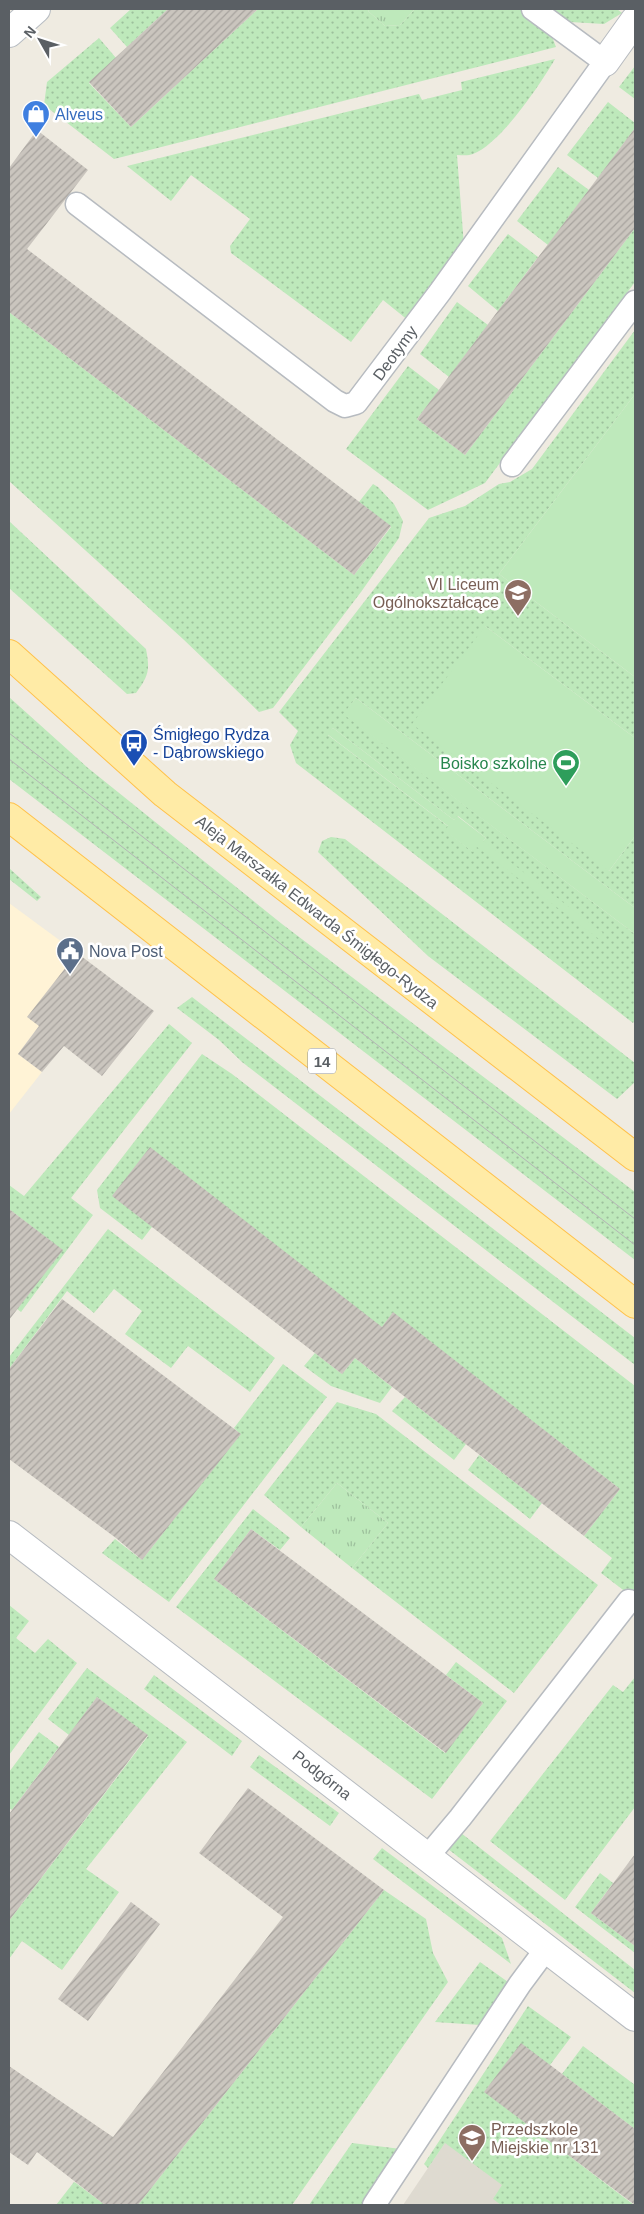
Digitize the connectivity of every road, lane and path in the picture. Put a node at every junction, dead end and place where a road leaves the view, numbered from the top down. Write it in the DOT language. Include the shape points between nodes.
graph roads {
  1 [pos="36,9"];
  2 [pos="534,9"];
  3 [pos="635,20"];
  4 [pos="9,33"];
  5 [pos="605,62"];
  6 [pos="77,204"];
  7 [pos="635,302"];
  8 [pos="512,465"];
  9 [pos="9,654"];
  10 [pos="9,817"];
  11 [pos="635,1157"];
  12 [pos="635,1304"];
  13 [pos="9,1535"];
  14 [pos="629,1601"];
  15 [pos="428,1856"];
  16 [pos="546,1949"];
  17 [pos="635,2017"];
  18 [pos="374,2205"];
  1 -- 4 [label="street"];
  2 -- 5 [label="lane"];
  3 -- 5 [label="street, Deotymy"];
  5 -- 6 [label="lane, Deotymy" via="440,292 356,403 345,406"];
  7 -- 8 [label="lane"];
  9 -- 11 [label="main road, Aleja Marszałka Edwarda Śmigłego-Rydza" via="164,794"];
  10 -- 12 [label="main road, 14"];
  13 -- 15 [label="street, Podgórna"];
  14 -- 15 [label="lane"];
  15 -- 16 [label="street, Podgórna"];
  16 -- 17 [label="street, Podgórna"];
  16 -- 18 [label="lane"];
}
